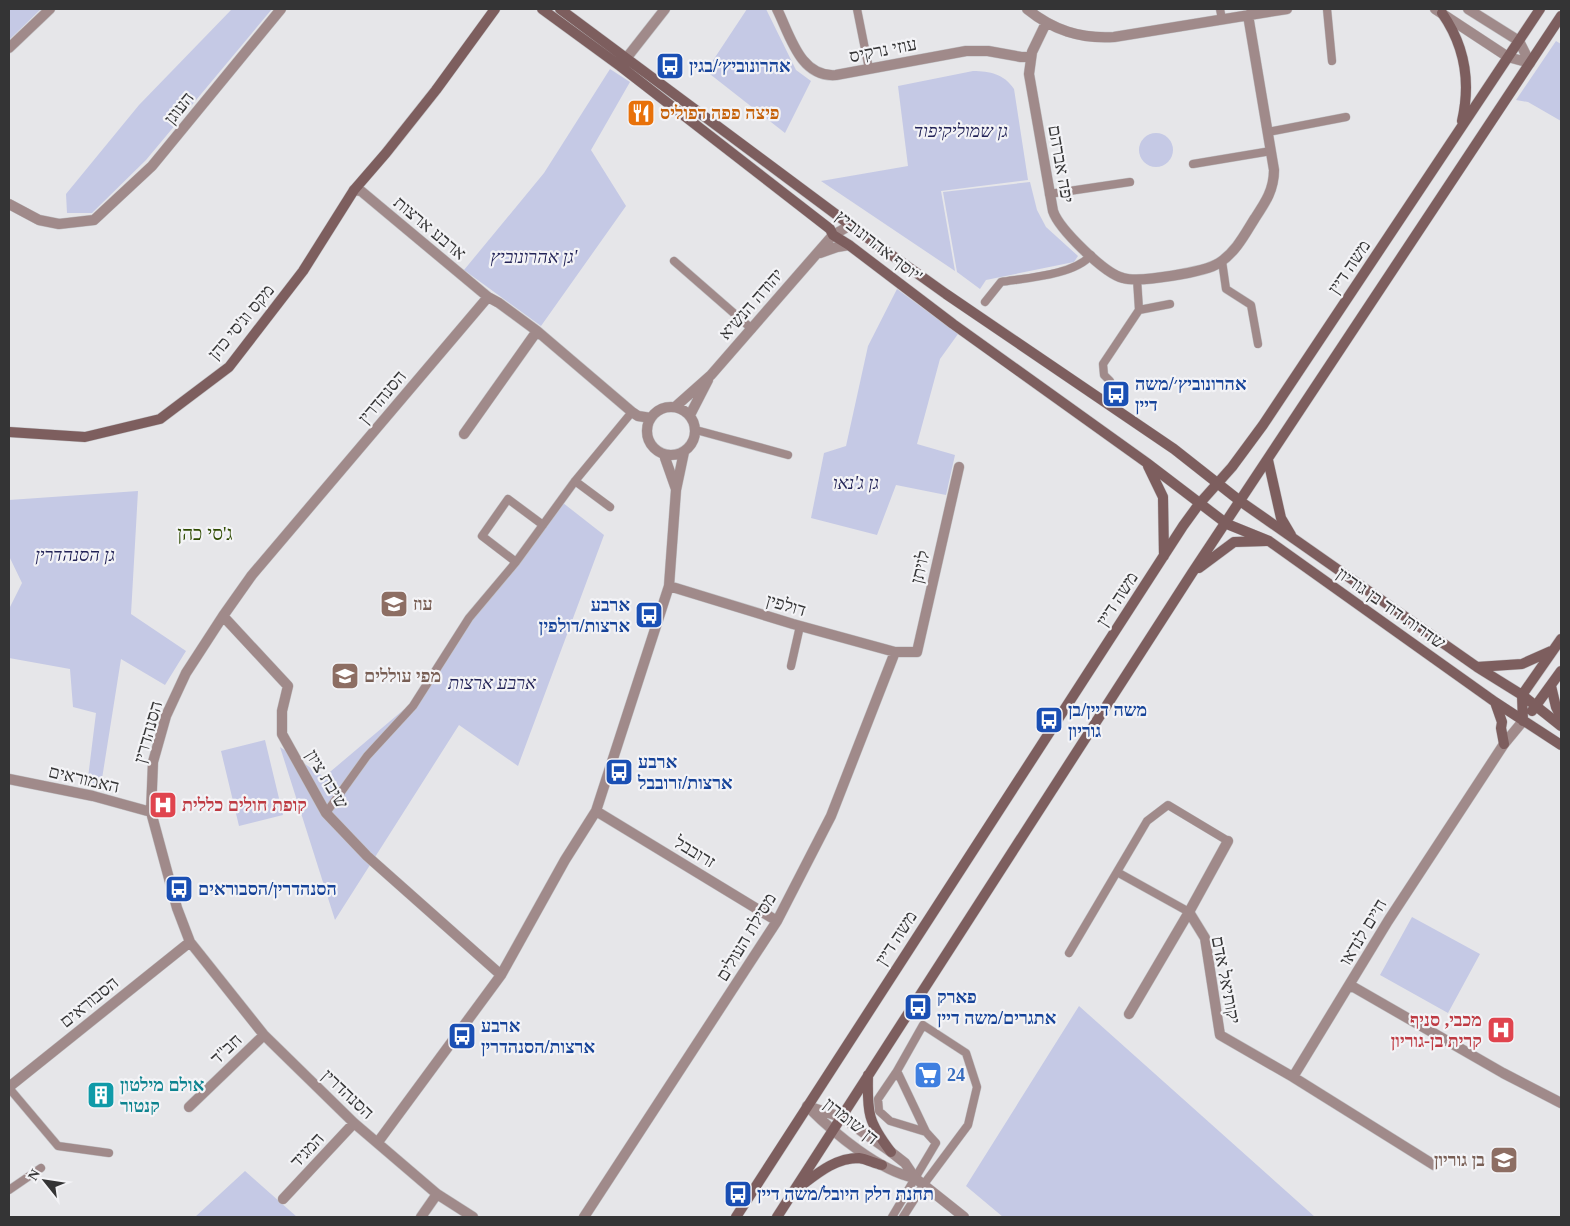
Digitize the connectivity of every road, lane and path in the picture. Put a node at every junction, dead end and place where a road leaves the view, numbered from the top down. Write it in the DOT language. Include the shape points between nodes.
graph roads {
  1 [pos="50,9"];
  2 [pos="281,9"];
  3 [pos="495,9"];
  4 [pos="542,9"];
  5 [pos="560,9"];
  6 [pos="665,9"];
  7 [pos="777,9"];
  8 [pos="857,9"];
  9 [pos="1027,9"];
  10 [pos="1287,9"];
  11 [pos="1327,9"];
  12 [pos="1468,9"];
  13 [pos="1540,9"];
  14 [pos="1438,11"];
  15 [pos="1221,14"];
  16 [pos="1248,15"];
  17 [pos="1561,16"];
  18 [pos="1046,23"];
  19 [pos="1519,41"];
  20 [pos="9,48"];
  21 [pos="1030,57"];
  22 [pos="1508,57"];
  23 [pos="627,58"];
  24 [pos="1332,61"];
  25 [pos="1530,63"];
  26 [pos="620,66"];
  27 [pos="869,69"];
  28 [pos="1346,117"];
  29 [pos="1461,128"];
  30 [pos="1268,132"];
  31 [pos="1271,151"];
  32 [pos="1193,164"];
  33 [pos="1130,182"];
  34 [pos="357,191"];
  35 [pos="1049,194"];
  36 [pos="9,204"];
  37 [pos="851,225"];
  38 [pos="833,234"];
  39 [pos="849,244"];
  40 [pos="816,255"];
  41 [pos="1091,256"];
  42 [pos="1222,261"];
  43 [pos="674,262"];
  44 [pos="1138,279"];
  45 [pos="488,297"];
  46 [pos="985,302"];
  47 [pos="1170,304"];
  48 [pos="1140,310"];
  49 [pos="752,329"];
  50 [pos="537,331"];
  51 [pos="1258,344"];
  52 [pos="711,375"];
  53 [pos="1110,381"];
  54 [pos="675,407"];
  55 [pos="632,412"];
  56 [pos="690,415"];
  57 [pos="651,418"];
  58 [pos="696,430"];
  59 [pos="9,432"];
  60 [pos="464,434"];
  61 [pos="684,452"];
  62 [pos="788,454"];
  63 [pos="664,455"];
  64 [pos="1268,460"];
  65 [pos="1147,463"];
  66 [pos="959,467"];
  67 [pos="575,481"];
  68 [pos="1218,483"];
  69 [pos="676,490"];
  70 [pos="1240,501"];
  71 [pos="1199,504"];
  72 [pos="610,507"];
  73 [pos="1226,524"];
  74 [pos="543,525"];
  75 [pos="1292,538"];
  76 [pos="1269,541"];
  77 [pos="1164,556"];
  78 [pos="516,562"];
  79 [pos="1192,573"];
  80 [pos="669,586"];
  81 [pos="223,616"];
  82 [pos="800,626"];
  83 [pos="1561,639"];
  84 [pos="1552,651"];
  85 [pos="895,652"];
  86 [pos="791,666"];
  87 [pos="1476,667"];
  88 [pos="1561,671"];
  89 [pos="1551,686"];
  90 [pos="1522,695"];
  91 [pos="1495,702"];
  92 [pos="1535,706"];
  93 [pos="1561,717"];
  94 [pos="1523,721"];
  95 [pos="1561,726"];
  96 [pos="1504,744"];
  97 [pos="1561,745"];
  98 [pos="9,779"];
  99 [pos="596,811"];
  100 [pos="151,812"];
  101 [pos="326,813"];
  102 [pos="1228,841"];
  103 [pos="1117,872"];
  104 [pos="1189,912"];
  105 [pos="777,920"];
  106 [pos="190,942"];
  107 [pos="1069,953"];
  108 [pos="501,975"];
  109 [pos="1350,985"];
  110 [pos="1129,1014"];
  111 [pos="264,1035"];
  112 [pos="897,1071"];
  113 [pos="868,1075"];
  114 [pos="1293,1077"];
  115 [pos="9,1087"];
  116 [pos="1561,1103"];
  117 [pos="807,1106"];
  118 [pos="189,1107"];
  119 [pos="842,1117"];
  120 [pos="354,1123"];
  121 [pos="832,1131"];
  122 [pos="926,1132"];
  123 [pos="378,1142"];
  124 [pos="891,1152"];
  125 [pos="109,1153"];
  126 [pos="882,1165"];
  127 [pos="1434,1165"];
  128 [pos="41,1168"];
  129 [pos="915,1178"];
  130 [pos="924,1184"];
  131 [pos="9,1190"];
  132 [pos="795,1190"];
  133 [pos="438,1194"];
  134 [pos="283,1199"];
  135 [pos="421,1217"];
  136 [pos="473,1217"];
  137 [pos="584,1217"];
  138 [pos="736,1217"];
  139 [pos="777,1217"];
  140 [pos="892,1217"];
  141 [pos="903,1217"];
  142 [pos="964,1217"];
  1 -- 20 [label="street"];
  2 -- 36 [label="street, העוגן" via="152,166 94,220 59,224 39,220"];
  3 -- 34 [label="street, מקס וג'סי כהן"];
  4 -- 26 [label="street, יוסף אהרונוביץ'"];
  5 -- 23 [label="street, יוסף אהרונוביץ'"];
  6 -- 23 [label="street"];
  7 -- 27 [label="street, עוזי נרקיס" via="800,57 810,68 832,75"];
  8 -- 27 [label="lane"];
  9 -- 18 [label="street"];
  10 -- 16 [label="street"];
  11 -- 24 [label="lane"];
  12 -- 19 [label="street"];
  13 -- 19 [label="street, משה דיין"];
  14 -- 22 [label="street"];
  14 -- 29 [label="street" via="1458,42 1466,70"];
  15 -- 16 [label="street"];
  15 -- 18 [label="street" via="1097,38 1065,32"];
  16 -- 30 [label="street, יפה אברהם"];
  17 -- 25 [label="street"];
  18 -- 21 [label="street, יפה אברהם"];
  19 -- 22 [label="street, משה דיין"];
  19 -- 25 [label="street"];
  21 -- 27 [label="street, עוזי נרקיס" via="966,51"];
  21 -- 35 [label="street, יפה אברהם" via="1029,74"];
  22 -- 25 [label="street"];
  22 -- 29 [label="street, משה דיין"];
  23 -- 26 [label="street"];
  23 -- 37 [label="street, יוסף אהרונוביץ'"];
  25 -- 64 [label="street"];
  26 -- 38 [label="street, יוסף אהרונוביץ'"];
  28 -- 30 [label="lane"];
  29 -- 68 [label="street, משה דיין" via="1263,425"];
  30 -- 31 [label="street, יפה אברהם"];
  31 -- 32 [label="lane"];
  31 -- 42 [label="street, יפה אברהם" via="1274,177 1269,197 1234,250"];
  33 -- 35 [label="lane"];
  34 -- 45 [label="street, ארבע ארצות"];
  34 -- 59 [label="street, מקס וג'סי כהן" via="303,271 229,367 160,419 84,437"];
  35 -- 41 [label="street, יפה אברהם" via="1061,227"];
  37 -- 38 [label="street, יהודה הנשיא"];
  37 -- 68 [label="street, יוסף אהרונוביץ'" via="1174,449"];
  38 -- 39 [label="street, יוסף אהרונוביץ'"];
  38 -- 40 [label="street, יהודה הנשיא"];
  39 -- 40 [label="street, יהודה הנשיא"];
  39 -- 65 [label="street, יוסף אהרונוביץ'" via="953,324"];
  40 -- 49 [label="street, יהודה הנשיא"];
  41 -- 44 [label="street, יפה אברהם" via="1115,275"];
  41 -- 46 [label="lane" via="1086,262 1068,270 1001,282"];
  42 -- 44 [label="street, יפה אברהם" via="1194,272"];
  42 -- 51 [label="lane" via="1226,289 1251,306"];
  43 -- 49 [label="lane"];
  44 -- 48 [label="lane"];
  45 -- 50 [label="street, ארבע ארצות"];
  45 -- 81 [label="street, הסנהדרין" via="252,575"];
  47 -- 48 [label="lane"];
  48 -- 53 [label="lane" via="1102,364 1104,375"];
  49 -- 52 [label="street, יהודה הנשיא"];
  50 -- 55 [label="street, ארבע ארצות"];
  50 -- 60 [label="street"];
  52 -- 54 [label="street, יהודה הנשיא"];
  52 -- 56 [label="street, יהודה הנשיא"];
  54 -- 56 [label="street"];
  54 -- 57 [label="street" via="659,410"];
  55 -- 57 [label="street, ארבע ארצות"];
  55 -- 67 [label="lane"];
  56 -- 58 [label="street"];
  57 -- 63 [label="street" via="647,434 656,451"];
  58 -- 61 [label="street" via="695,439"];
  58 -- 62 [label="lane"];
  61 -- 63 [label="street"];
  61 -- 69 [label="street"];
  63 -- 69 [label="street"];
  64 -- 70 [label="street"];
  64 -- 75 [label="street" via="1281,518"];
  65 -- 71 [label="street, יוסף אהרונוביץ'"];
  65 -- 77 [label="street" via="1163,497"];
  66 -- 85 [label="street, לויתן" via="918,652"];
  67 -- 72 [label="lane"];
  67 -- 74 [label="lane"];
  68 -- 70 [label="street, שדרות דוד בן גוריון"];
  68 -- 71 [label="street, משה דיין"];
  69 -- 80 [label="street"];
  70 -- 73 [label="street"];
  70 -- 75 [label="street, שדרות דוד בן גוריון"];
  71 -- 73 [label="street, שדרות דוד בן גוריון"];
  71 -- 77 [label="street, משה דיין"];
  73 -- 76 [label="street, שדרות דוד בן גוריון"];
  73 -- 79 [label="street"];
  74 -- 78 [label="lane"];
  74 -- 78 [label="lane" via="508,499 482,536"];
  75 -- 87 [label="street, שדרות דוד בן גוריון"];
  76 -- 79 [label="street" via="1234,542"];
  76 -- 91 [label="street, שדרות דוד בן גוריון"];
  77 -- 117 [label="street, משה דיין"];
  78 -- 101 [label="lane" via="470,618 413,706 367,756"];
  79 -- 113 [label="street"];
  80 -- 82 [label="street, דולפין"];
  80 -- 99 [label="street"];
  81 -- 100 [label="street, הסנהדרין" via="186,673 166,716 153,762"];
  81 -- 101 [label="street, שיבת ציון" via="288,686 282,711 282,734"];
  82 -- 85 [label="street, דולפין"];
  82 -- 86 [label="lane"];
  83 -- 84 [label="street"];
  84 -- 87 [label="street" via="1522,664"];
  84 -- 90 [label="street"];
  85 -- 105 [label="street, מסילת העולים" via="831,816"];
  87 -- 90 [label="street, שדרות דוד בן גוריון"];
  88 -- 89 [label="street"];
  89 -- 92 [label="street"];
  89 -- 93 [label="street"];
  90 -- 92 [label="street, שדרות דוד בן גוריון"];
  90 -- 94 [label="street"];
  91 -- 94 [label="street, שדרות דוד בן גוריון"];
  91 -- 96 [label="street" via="1502,722"];
  92 -- 94 [label="street"];
  92 -- 95 [label="street, שדרות דוד בן גוריון"];
  94 -- 96 [label="street, חיים לנדאו"];
  94 -- 97 [label="street, שדרות דוד בן גוריון"];
  96 -- 109 [label="street, חיים לנדאו" via="1356,967"];
  98 -- 100 [label="street, האמוראים"];
  99 -- 105 [label="street, זרובבל"];
  99 -- 108 [label="street"];
  100 -- 106 [label="street, הסנהדרין" via="177,908"];
  101 -- 108 [label="street, שיבת ציון" via="366,856"];
  102 -- 103 [label="lane" via="1168,805 1147,820"];
  102 -- 104 [label="street"];
  103 -- 104 [label="lane"];
  103 -- 107 [label="lane"];
  104 -- 110 [label="street"];
  104 -- 114 [label="street, יקותיאל אדם" via="1205,938 1220,1035"];
  105 -- 137 [label="street, מסילת העולים"];
  106 -- 111 [label="street, הסנהדרין"];
  106 -- 115 [label="street, הסבוראים"];
  108 -- 123 [label="street"];
  109 -- 114 [label="street"];
  109 -- 116 [label="street, חיים לנדאו"];
  111 -- 118 [label="street, חב\"ד"];
  111 -- 120 [label="street, הסנהדרין"];
  112 -- 122 [label="lane"];
  112 -- 122 [label="lane" via="878,1099 878,1111 890,1121"];
  112 -- 130 [label="lane" via="923,1025 966,1053 977,1087 968,1125"];
  113 -- 119 [label="street"];
  113 -- 124 [label="street" via="870,1116 876,1133"];
  114 -- 127 [label="street"];
  115 -- 125 [label="lane" via="58,1146"];
  117 -- 119 [label="street, דן שומרון"];
  117 -- 121 [label="street, דן שומרון"];
  117 -- 138 [label="street, משה דיין"];
  119 -- 121 [label="street"];
  119 -- 124 [label="street, דן שומרון"];
  120 -- 123 [label="street, הסנהדרין"];
  120 -- 134 [label="street, המגיד"];
  121 -- 126 [label="street, דן שומרון"];
  121 -- 132 [label="street"];
  122 -- 129 [label="lane" via="936,1143"];
  123 -- 133 [label="street, הסנהדרין"];
  124 -- 129 [label="street, דן שומרון" via="905,1163"];
  126 -- 129 [label="street, דן שומרון" via="897,1174"];
  126 -- 132 [label="street" via="859,1158 838,1161"];
  128 -- 131 [label="lane"];
  129 -- 130 [label="street, דן שומרון"];
  129 -- 140 [label="lane"];
  130 -- 141 [label="lane"];
  130 -- 142 [label="street, דן שומרון"];
  132 -- 139 [label="street"];
  133 -- 135 [label="street"];
  133 -- 136 [label="street, הסנהדרין"];
}
